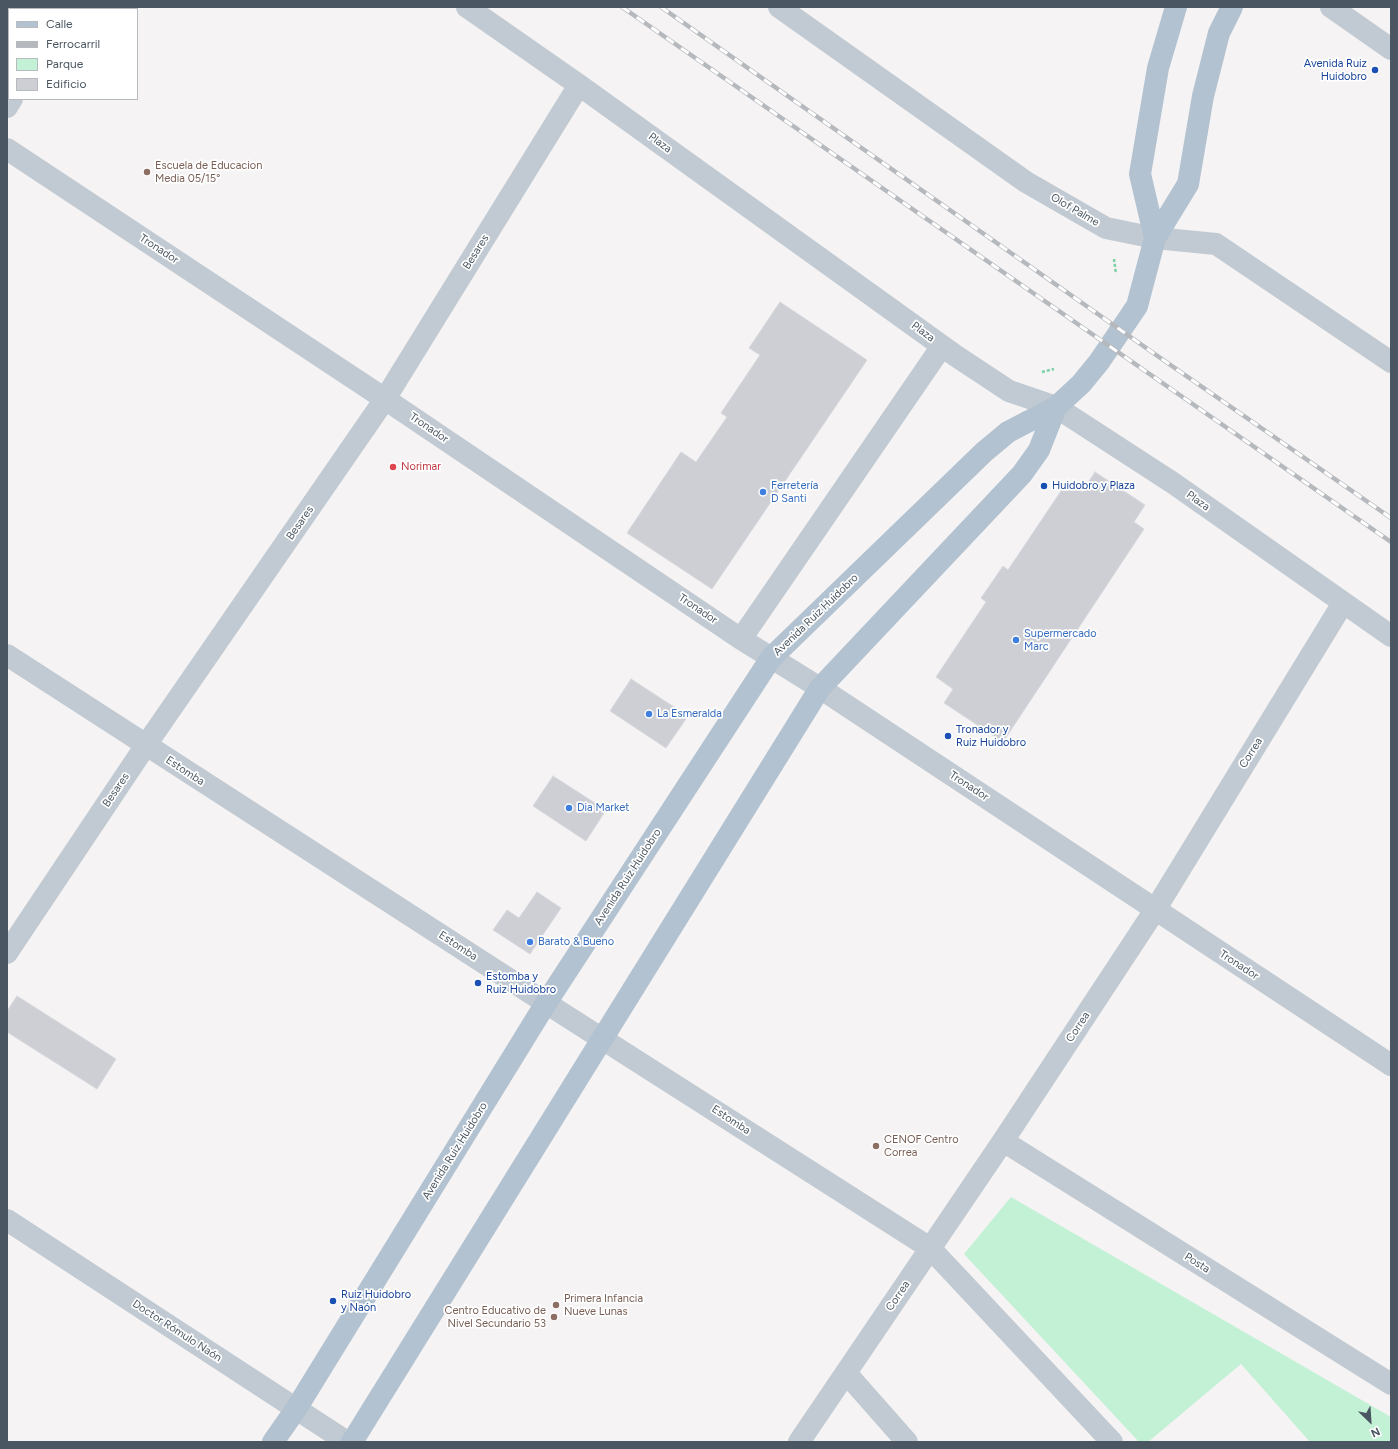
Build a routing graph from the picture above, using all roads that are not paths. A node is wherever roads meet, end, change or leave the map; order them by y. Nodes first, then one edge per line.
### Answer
1 (467, 7) edge
2 (779, 7) edge
3 (1176, 7) edge
4 (1232, 7) edge
5 (1332, 7) edge
6 (1391, 49) edge
7 (579, 85) junction
8 (7, 150) edge
9 (1156, 238) junction
10 (942, 346) junction
11 (1391, 362) edge
12 (385, 399) junction
13 (1056, 407) junction
14 (1343, 603) junction
15 (1391, 636) edge
16 (741, 639) junction
17 (7, 655) edge
18 (771, 658) junction
19 (820, 688) junction
20 (146, 746) junction
21 (1155, 910) junction
22 (7, 953) edge
23 (546, 1003) junction
24 (603, 1038) junction
25 (1391, 1065) edge
26 (1003, 1141) junction
27 (7, 1220) edge
28 (930, 1248) junction
29 (846, 1373) junction
30 (1391, 1384) edge
31 (296, 1409) junction
32 (273, 1442) edge
33 (347, 1442) edge
34 (352, 1442) edge
35 (799, 1442) edge
36 (908, 1442) edge
37 (1112, 1442) edge

1 - 7 street, Plaza
2 - 9 street, Olof Palme
3 - 9 main road, Avenida Ruiz Huidobro
4 - 9 main road, Avenida Ruiz Huidobro
5 - 6 street
7 - 10 street, Plaza
7 - 12 street, Besares
8 - 12 street, Tronador
9 - 11 street, Olof Palme
9 - 13 main road, Avenida Ruiz Huidobro
10 - 13 street, Plaza
10 - 16 street
12 - 16 street, Tronador
12 - 20 street, Besares
13 - 14 street, Plaza
13 - 18 main road, Avenida Ruiz Huidobro
13 - 19 main road, Avenida Ruiz Huidobro
14 - 15 street, Plaza
14 - 21 street, Correa
16 - 18 street, Tronador
17 - 20 street, Estomba
18 - 19 street, Tronador
18 - 23 main road, Avenida Ruiz Huidobro
19 - 21 street, Tronador
19 - 24 main road, Avenida Ruiz Huidobro
20 - 22 street, Besares
20 - 23 street, Estomba
21 - 25 street, Tronador
21 - 26 street, Correa
23 - 24 street, Estomba
23 - 31 main road, Avenida Ruiz Huidobro
24 - 28 street, Estomba
24 - 34 main road, Avenida Ruiz Huidobro
26 - 28 street, Correa
26 - 30 street, Posta
27 - 31 street, Doctor Rómulo Naón
28 - 29 street, Correa
28 - 37 street, Estomba
29 - 35 street, Correa
29 - 36 street
31 - 32 main road, Avenida Ruiz Huidobro
31 - 33 street, Doctor Rómulo Naón

